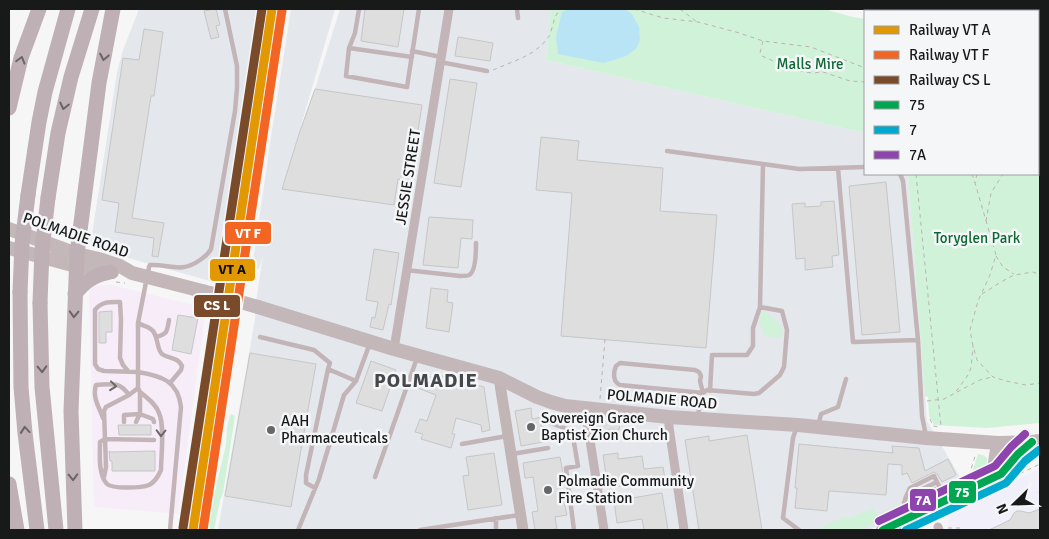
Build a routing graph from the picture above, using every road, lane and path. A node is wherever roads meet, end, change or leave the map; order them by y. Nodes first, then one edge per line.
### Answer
1 (39, 9) edge
2 (68, 9) edge
3 (92, 9) edge
4 (113, 9) edge
5 (225, 9) edge
6 (359, 9) edge
7 (419, 9) edge
8 (449, 9) edge
9 (517, 9) edge
10 (560, 9) edge
11 (634, 9) edge
12 (680, 9) edge
13 (518, 18) dead end
14 (698, 22) junction
15 (763, 41) junction
16 (349, 48) junction
17 (412, 54) junction
18 (440, 60) junction
19 (864, 68) edge
20 (487, 71) joint
21 (864, 82) edge
22 (9, 108) edge
23 (666, 151) dead end
24 (763, 164) junction
25 (864, 166) edge
26 (838, 168) junction
27 (900, 175) edge
28 (916, 175) edge
29 (972, 175) edge
30 (977, 175) edge
31 (1002, 175) edge
32 (975, 183) junction
33 (986, 222) junction
34 (9, 229) edge
35 (54, 232) dead end
36 (476, 243) dead end
37 (9, 248) edge
38 (77, 253) junction
39 (996, 255) junction
40 (406, 270) junction
41 (1040, 270) edge
42 (110, 272) junction
43 (132, 272) junction
44 (1035, 273) junction
45 (1014, 275) junction
46 (1040, 275) edge
47 (147, 276) junction
48 (75, 294) junction
49 (982, 294) junction
50 (760, 307) junction
51 (168, 320) dead end
52 (138, 323) junction
53 (156, 337) junction
54 (260, 337) dead end
55 (605, 340) dead end
56 (918, 340) junction
57 (370, 342) junction
58 (973, 346) junction
59 (394, 349) junction
60 (418, 356) junction
61 (328, 370) junction
62 (128, 371) junction
63 (138, 372) junction
64 (993, 377) junction
65 (499, 378) junction
66 (846, 379) dead end
67 (356, 380) junction
68 (170, 383) junction
69 (1040, 383) edge
70 (139, 390) junction
71 (710, 391) junction
72 (703, 393) junction
73 (955, 393) junction
74 (129, 395) junction
75 (938, 400) junction
76 (921, 402) junction
77 (585, 408) junction
78 (599, 409) junction
79 (143, 414) junction
80 (669, 417) junction
81 (923, 418) junction
82 (697, 419) junction
83 (104, 421) junction
84 (124, 422) dead end
85 (136, 422) dead end
86 (145, 422) dead end
87 (154, 422) dead end
88 (551, 423) dead end
89 (798, 425) junction
90 (818, 427) junction
91 (941, 428) junction
92 (946, 428) dead end
93 (508, 436) junction
94 (926, 438) junction
95 (105, 439) junction
96 (154, 440) dead end
97 (977, 442) junction
98 (1036, 442) edge
99 (998, 443) junction
100 (462, 444) dead end
101 (548, 448) dead end
102 (511, 454) junction
103 (376, 477) dead end
104 (969, 478) dead end
105 (985, 481) junction
106 (9, 484) edge
107 (316, 488) junction
108 (946, 500) junction
109 (520, 515) junction
110 (496, 518) junction
111 (907, 518) junction
112 (960, 528) dead end
113 (939, 529) edge
114 (17, 530) edge
115 (37, 530) edge
116 (56, 530) edge
117 (75, 530) edge
118 (170, 530) edge
119 (298, 530) edge
120 (420, 530) edge
121 (496, 530) edge
122 (523, 530) edge
123 (574, 530) edge
124 (604, 530) edge
125 (684, 530) edge
126 (799, 530) edge
127 (883, 530) edge

22 -> 1 highway
115 -> 2 highway, bridge
3 -> 116 highway, bridge
4 -> 38 highway
5 - 47 lane
6 - 16 lane
7 - 17 lane
8 - 18 street, JESSIE STREET
9 - 13 lane
10 - 20 path
11 - 14 path
12 - 14 path
14 - 15 path
15 - 19 path
15 - 21 path
16 - 17 lane
16 - 17 lane
17 - 18 lane
18 - 20 lane
18 - 40 street, JESSIE STREET
23 - 24 lane
24 - 26 lane
24 - 50 lane
25 - 26 lane
26 - 56 lane
27 - 56 lane
28 - 75 path
29 - 32 path
30 - 32 path
31 - 33 path
32 - 33 path
33 - 39 path
34 - 38 main road, POLMADIE ROAD
35 - 38 path
36 - 40 lane
37 - 38 main road, POLMADIE ROAD
38 - 42 main road, POLMADIE ROAD
38 - 43 main road, POLMADIE ROAD
38 - 48 highway
39 - 45 path
39 - 49 path
40 - 59 street, JESSIE STREET
41 - 44 path
42 - 43 main road, POLMADIE ROAD
42 - 48 highway
43 - 47 main road, POLMADIE ROAD
44 - 45 path
44 - 46 path
45 - 49 path
47 - 52 lane
47 - 57 main road, POLMADIE ROAD, bridge
48 -> 117 highway
49 - 58 path
50 - 71 lane
50 - 71 lane
51 - 53 lane
52 - 53 lane
52 - 63 lane
53 - 68 lane
54 - 61 lane
55 - 78 path
56 - 76 lane
57 - 59 main road, POLMADIE ROAD
57 - 67 lane
58 - 64 path
58 - 73 path
59 - 60 main road, POLMADIE ROAD
60 - 65 main road, POLMADIE ROAD
60 - 103 lane
61 - 67 lane
61 - 107 lane
62 - 62 lane
62 - 63 lane
63 - 68 lane
63 - 70 lane
64 - 69 path
64 - 73 path
65 - 77 main road, POLMADIE ROAD
65 - 93 main road
66 - 90 lane
67 - 107 lane
68 - 118 lane
70 - 74 lane
70 - 79 lane
70 -> 95 lane
71 - 72 lane
72 - 72 lane
72 - 82 lane
73 - 75 path
74 - 83 lane
83 -> 74 lane
75 - 76 path
75 - 91 path
76 - 81 lane
77 - 78 main road, POLMADIE ROAD
77 - 124 street
78 - 80 main road, POLMADIE ROAD
79 - 84 lane
79 - 85 lane
79 - 86 lane
79 - 87 lane
80 - 82 main road, POLMADIE ROAD
80 - 125 street
81 - 91 path
81 - 94 lane
82 - 89 main road, POLMADIE ROAD
83 - 95 lane
88 - 123 lane
89 - 90 main road, POLMADIE ROAD
89 - 126 lane
90 - 94 main road, POLMADIE ROAD
91 - 92 path
93 - 100 lane
93 - 102 main road
94 - 97 main road, POLMADIE ROAD
95 - 96 lane
97 - 99 main road, POLMADIE ROAD
97 - 104 path
98 - 99 main road, POLMADIE ROAD
98 - 105 main road
99 - 105 main road
101 - 102 lane
102 - 109 main road
105 - 108 main road
106 - 114 highway
107 - 119 lane
108 - 111 main road
108 - 111 lane
109 - 110 lane
109 - 122 main road
110 - 120 lane
110 - 121 lane
111 - 127 main road
112 - 113 path

